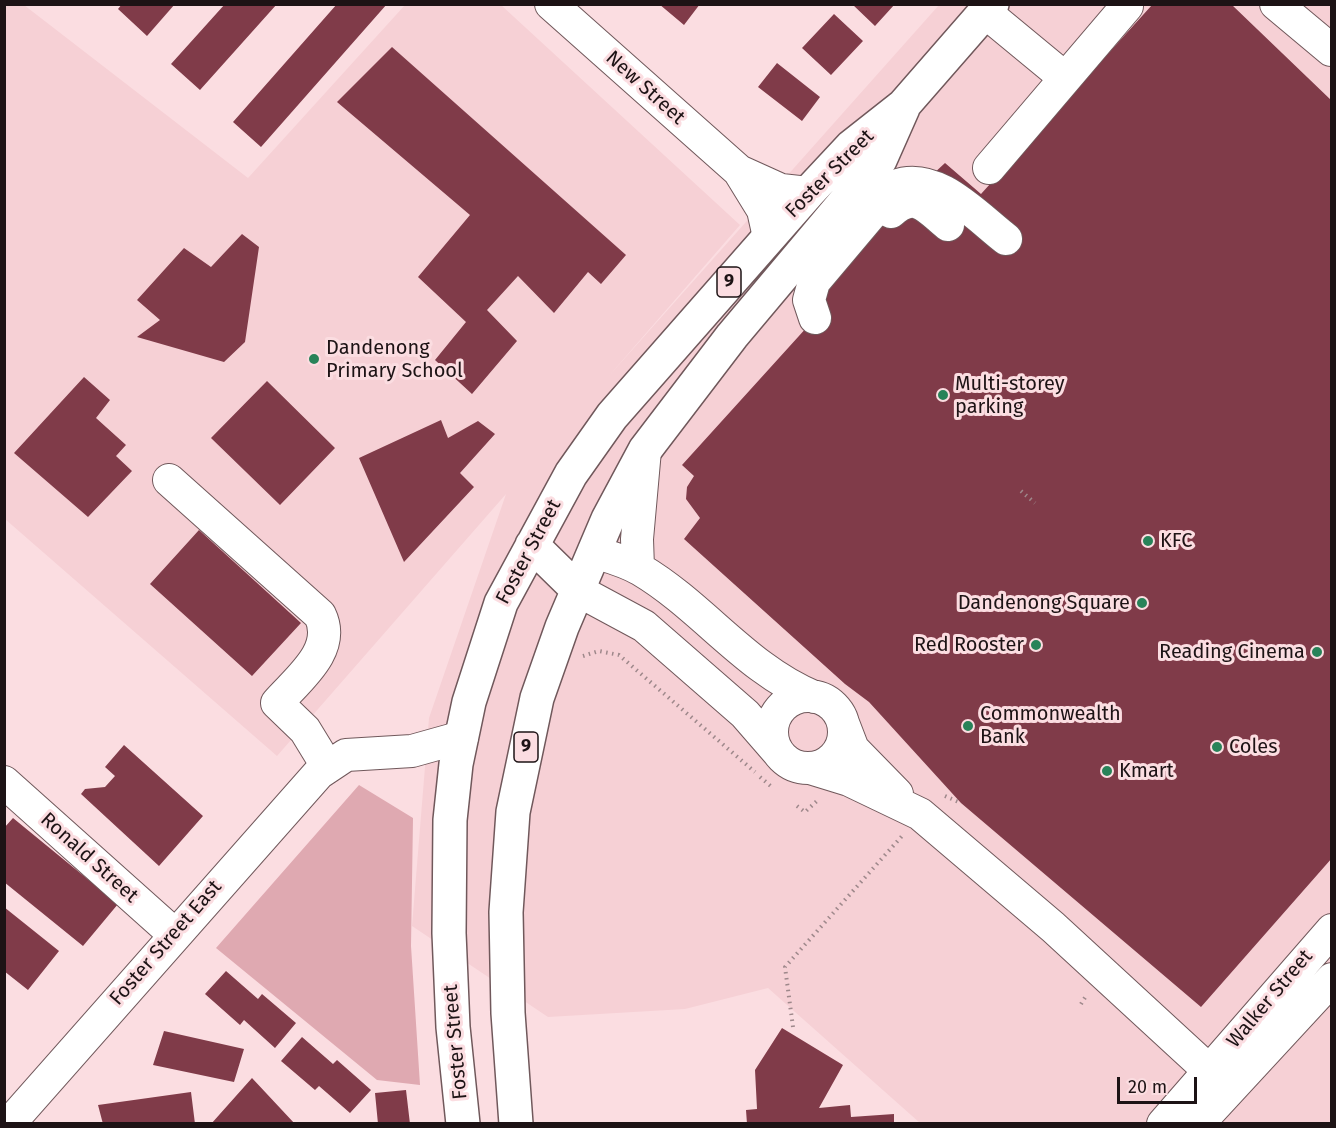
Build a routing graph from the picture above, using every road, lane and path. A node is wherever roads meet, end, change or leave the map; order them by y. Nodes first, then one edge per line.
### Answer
1 (551, 4) edge
2 (1276, 4) edge
3 (1127, 6) dead end
4 (988, 8) edge
5 (1331, 49) edge
6 (1332, 57) edge
7 (1065, 78) junction
8 (903, 106) junction
9 (989, 168) dead end
10 (740, 171) junction
11 (808, 193) junction
12 (769, 237) junction
13 (1006, 238) dead end
14 (820, 312) dead end
15 (645, 450) junction
16 (169, 480) dead end
17 (1021, 491) dead end
18 (1035, 503) dead end
19 (532, 545) junction
20 (594, 552) junction
21 (638, 568) junction
22 (579, 591) junction
23 (577, 660) dead end
24 (814, 697) junction
25 (843, 723) junction
26 (462, 737) junction
27 (778, 752) junction
28 (327, 766) junction
29 (810, 768) junction
30 (4, 782) edge
31 (773, 789) dead end
32 (961, 803) dead end
33 (915, 811) junction
34 (1332, 930) edge
35 (174, 934) junction
36 (1332, 979) edge
37 (793, 1027) dead end
38 (1219, 1079) junction
39 (9, 1124) edge
40 (462, 1124) edge
41 (516, 1124) edge
42 (1162, 1124) edge
43 (1198, 1124) edge

1 - 10 street, New Street
2 - 5 street
3 - 7 street
4 - 7 street
4 - 8 highway, Foster Street / 9
5 - 6 street
7 - 9 street
8 - 11 highway, Foster Street / 9
8 - 15 highway, Foster Street / 9
10 - 11 street, New Street
10 - 12 street, New Street
11 - 12 highway, Foster Street / 9
12 - 19 highway, Foster Street / 9
13 - 14 street
15 - 20 highway, Foster Street / 9
15 - 21 street
16 - 28 street
17 - 18 path
19 - 20 highway
19 - 22 highway
19 - 26 highway, Foster Street / 9
20 - 21 street
20 - 22 highway, Foster Street / 9
21 - 24 street
22 - 27 street
22 - 41 highway, Foster Street / 9
23 - 31 path
24 - 25 street
24 - 27 street
25 - 29 street
25 - 33 street
26 - 28 street, Foster Street East
26 - 40 highway, Foster Street / 9
27 - 29 street
28 - 35 street, Foster Street East
29 - 33 street
30 - 35 street, Ronald Street
32 - 33 path
33 - 37 path
33 - 38 street
34 - 38 street, Walker Street
35 - 39 street, Foster Street East
36 - 38 street, Walker Street
38 - 42 street, Walker Street
38 - 43 street, Walker Street

